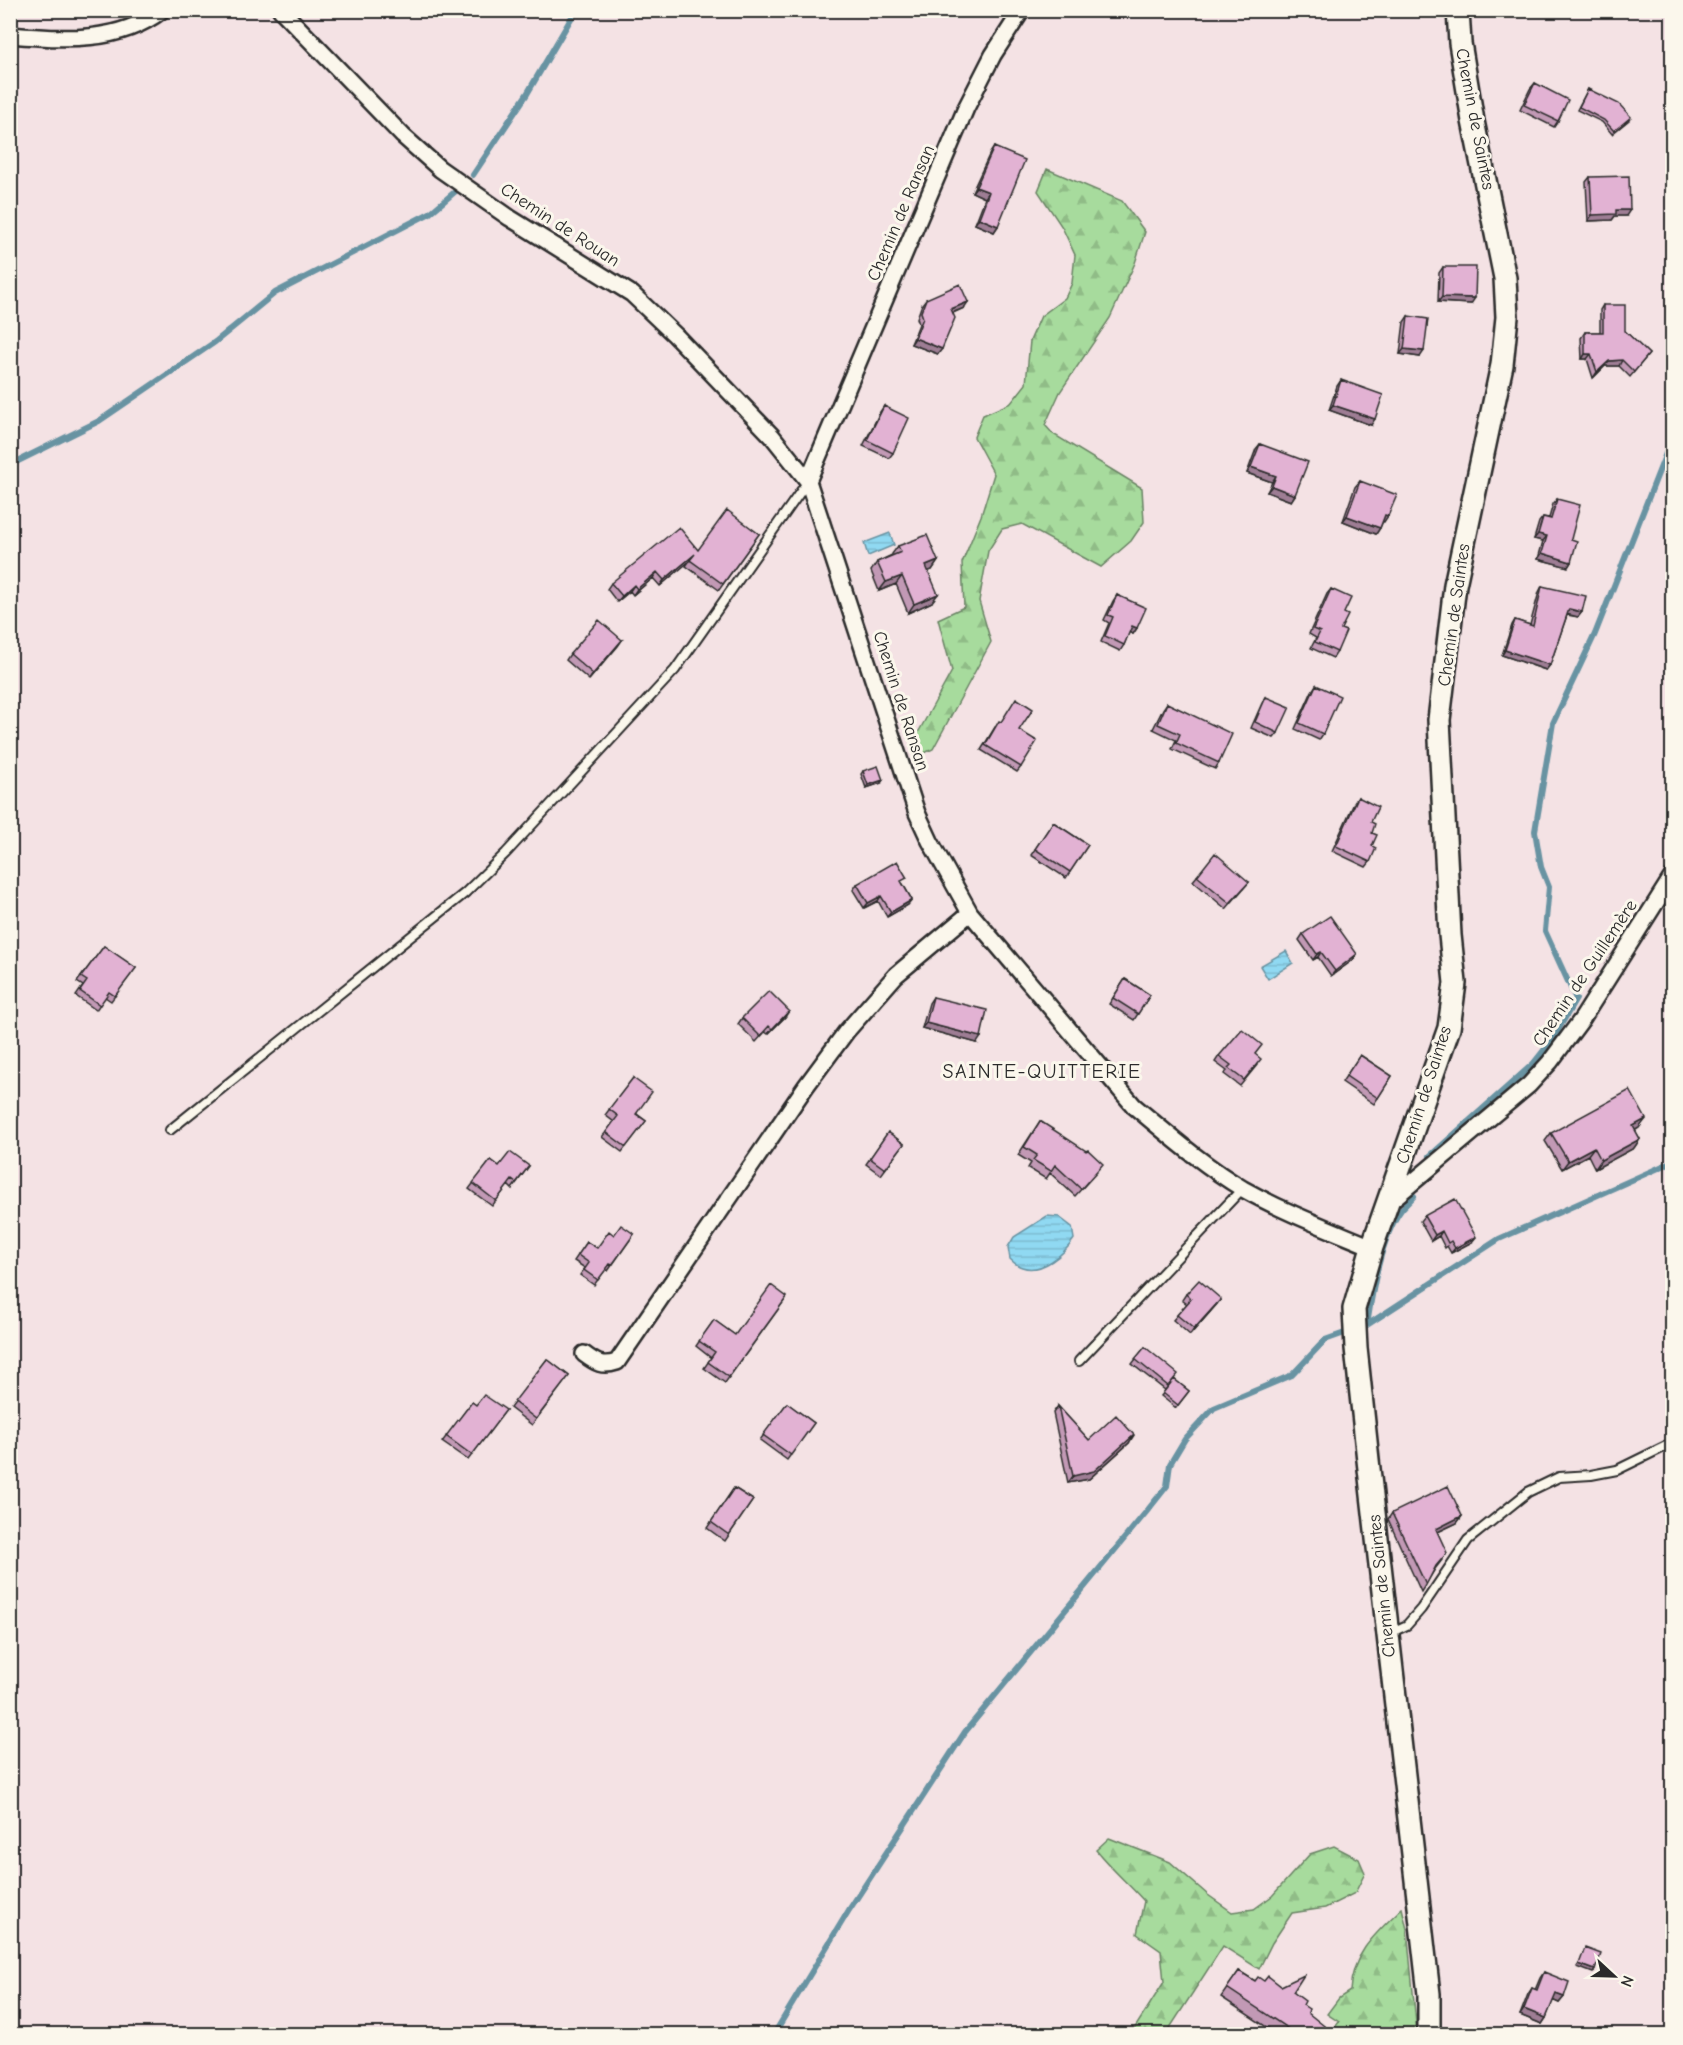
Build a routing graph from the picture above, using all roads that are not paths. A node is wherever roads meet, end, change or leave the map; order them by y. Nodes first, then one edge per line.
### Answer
1 (162, 10) edge
2 (280, 10) edge
3 (1022, 10) edge
4 (1458, 10) edge
5 (10, 35) edge
6 (808, 481) junction
7 (1672, 877) edge
8 (970, 913) junction
9 (170, 1130) dead end
10 (1243, 1188) junction
11 (1388, 1203) junction
12 (1372, 1247) junction
13 (584, 1354) dead end
14 (1079, 1361) dead end
15 (1672, 1443) edge
16 (1387, 1634) junction
17 (1429, 2034) edge

1 - 5 street
2 - 6 street, Chemin de Rouan
3 - 6 street, Chemin de Ransan
4 - 11 street, Chemin de Saintes
6 - 8 street, Chemin de Ransan
6 - 9 lane
7 - 11 street, Chemin de Guillemère
8 - 10 street, Chemin de Ransan
8 - 13 street
10 - 12 street, Chemin de Ransan
10 - 14 lane
11 - 12 street, Chemin de Saintes
12 - 16 street, Chemin de Saintes
15 - 16 lane
16 - 17 street, Chemin de Saintes

